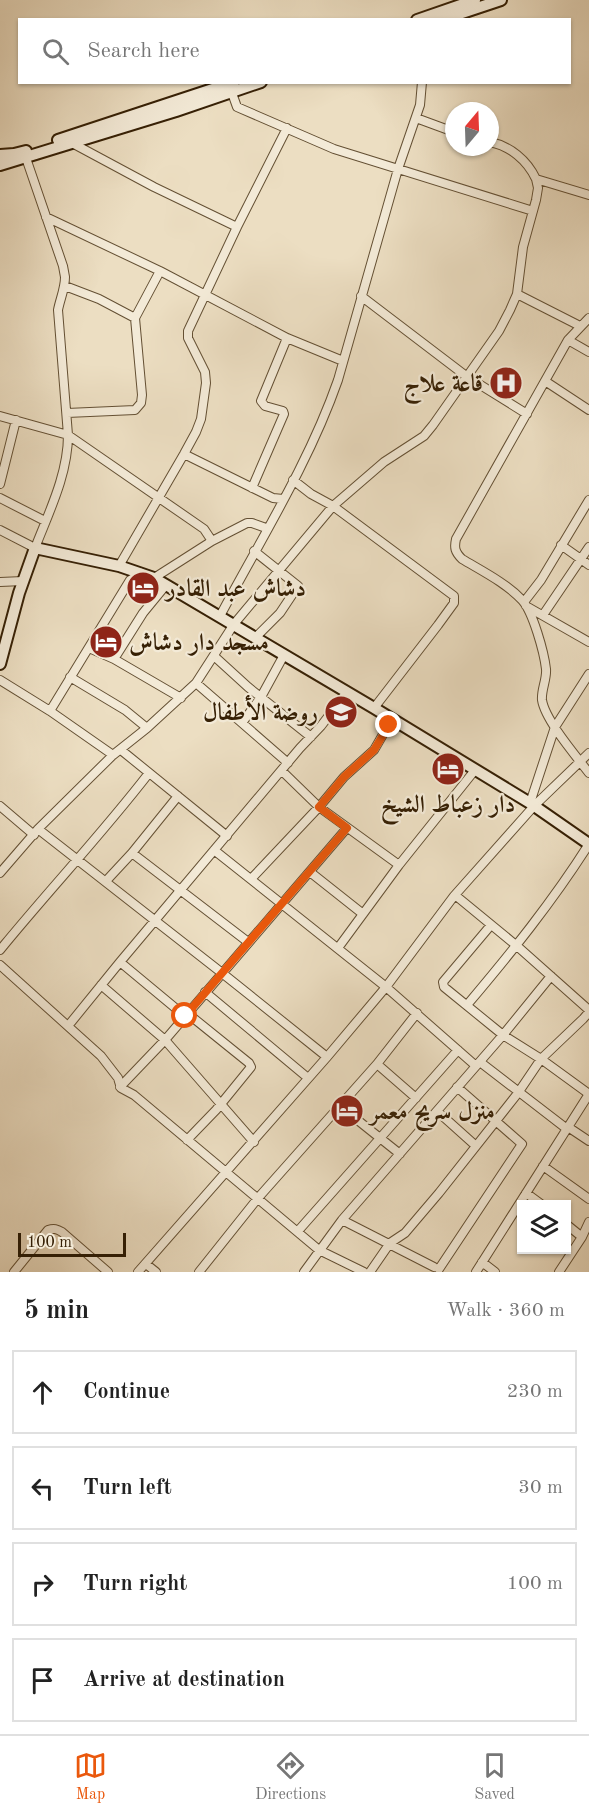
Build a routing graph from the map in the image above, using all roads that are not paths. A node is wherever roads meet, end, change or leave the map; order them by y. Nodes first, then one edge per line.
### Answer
1 (475, 0) edge
2 (501, 0) edge
3 (422, 18) edge
4 (447, 18) edge
5 (252, 84) edge
6 (421, 84) edge
7 (233, 88) edge
8 (416, 118) junction
9 (287, 128) junction
10 (445, 129) edge
11 (72, 143) junction
12 (499, 144) edge
13 (0, 155) edge
14 (24, 155) junction
15 (0, 165) edge
16 (398, 169) junction
17 (536, 178) junction
18 (589, 195) edge
19 (533, 211) junction
20 (46, 217) junction
21 (237, 227) junction
22 (160, 271) junction
23 (65, 286) junction
24 (204, 294) junction
25 (517, 294) junction
26 (361, 296) junction
27 (135, 318) junction
28 (589, 318) edge
29 (580, 326) junction
30 (287, 338) junction
31 (568, 340) junction
32 (589, 352) edge
33 (343, 362) junction
34 (466, 376) junction
35 (545, 381) junction
36 (589, 410) edge
37 (67, 412) junction
38 (527, 414) junction
39 (0, 416) edge
40 (16, 420) junction
41 (68, 435) junction
42 (184, 454) junction
43 (293, 480) junction
44 (0, 484) edge
45 (252, 488) junction
46 (0, 498) edge
47 (158, 498) junction
48 (283, 499) junction
49 (589, 500) edge
50 (333, 506) junction
51 (45, 521) junction
52 (266, 528) junction
53 (0, 530) edge
54 (212, 541) junction
55 (561, 545) junction
56 (589, 547) edge
57 (35, 548) junction
58 (254, 550) junction
59 (581, 559) junction
60 (589, 565) edge
61 (119, 566) junction
62 (279, 570) junction
63 (141, 573) junction
64 (154, 578) junction
65 (23, 581) junction
66 (0, 582) edge
67 (166, 585) junction
68 (525, 604) junction
69 (543, 615) junction
70 (220, 616) junction
71 (234, 624) junction
72 (255, 638) junction
73 (589, 642) edge
74 (89, 648) junction
75 (284, 655) junction
76 (214, 656) junction
77 (114, 659) junction
78 (0, 664) edge
79 (589, 674) edge
80 (70, 677) junction
81 (0, 680) edge
82 (196, 683) junction
83 (347, 692) junction
84 (261, 697) junction
85 (181, 698) junction
86 (374, 708) junction
87 (50, 711) junction
88 (392, 719) junction
89 (242, 723) junction
90 (555, 727) junction
91 (147, 728) junction
92 (311, 737) junction
93 (117, 752) junction
94 (589, 753) edge
95 (581, 762) junction
96 (288, 764) junction
97 (475, 770) junction
98 (282, 771) junction
99 (149, 773) junction
100 (589, 773) edge
101 (178, 796) junction
102 (532, 805) junction
103 (0, 806) edge
104 (319, 807) junction
105 (347, 828) junction
106 (36, 832) junction
107 (227, 836) junction
108 (589, 844) edge
109 (214, 850) junction
110 (132, 853) junction
111 (77, 861) junction
112 (399, 865) junction
113 (310, 872) junction
114 (0, 873) edge
115 (251, 879) junction
116 (106, 881) junction
117 (180, 890) junction
118 (454, 895) junction
119 (282, 903) junction
120 (363, 914) junction
121 (156, 920) junction
122 (491, 925) junction
123 (248, 942) junction
124 (517, 946) junction
125 (338, 948) junction
126 (0, 950) edge
127 (120, 962) junction
128 (0, 965) edge
129 (222, 973) junction
130 (551, 976) junction
131 (101, 985) junction
132 (386, 987) junction
133 (206, 992) junction
134 (467, 1005) junction
135 (589, 1011) edge
136 (417, 1013) junction
137 (186, 1015) junction
138 (68, 1026) junction
139 (503, 1035) junction
140 (165, 1040) junction
141 (458, 1050) junction
142 (327, 1057) junction
143 (541, 1059) junction
144 (377, 1064) junction
145 (478, 1064) junction
146 (308, 1078) junction
147 (120, 1087) junction
148 (457, 1087) junction
149 (519, 1092) junction
150 (589, 1094) edge
151 (416, 1098) junction
152 (220, 1105) junction
153 (340, 1106) junction
154 (437, 1111) junction
155 (496, 1120) junction
156 (568, 1128) junction
157 (381, 1138) junction
158 (187, 1140) junction
159 (589, 1141) edge
160 (254, 1142) junction
161 (476, 1146) junction
162 (400, 1154) junction
163 (543, 1166) junction
164 (226, 1172) junction
165 (526, 1193) junction
166 (258, 1198) junction
167 (589, 1199) edge
168 (536, 1200) edge
169 (342, 1220) junction
170 (589, 1222) edge
171 (571, 1227) edge
172 (298, 1231) junction
173 (582, 1237) junction
174 (390, 1243) junction
175 (320, 1250) junction
176 (482, 1262) junction
177 (146, 1264) junction
178 (437, 1270) edge
179 (14, 1272) edge
180 (108, 1272) edge
181 (138, 1272) edge
182 (156, 1272) edge
183 (199, 1272) edge
184 (304, 1272) edge
185 (364, 1272) edge
186 (370, 1272) edge
187 (476, 1272) edge
188 (495, 1272) edge
189 (559, 1272) edge

1 - 3 street
2 - 4 street
5 - 7 street
6 - 8 street
7 - 9 street
7 - 11 street
7 - 14 street
8 - 10 street
8 - 16 street
9 - 16 street
9 - 21 street
11 - 14 street
11 - 21 street
12 - 17 street
13 - 14 street
14 - 15 street
14 - 20 street
16 - 19 street
16 - 26 street
17 - 18 street
17 - 19 street
19 - 25 street
20 - 22 street
20 - 23 street
21 - 24 street
22 - 24 street
22 - 27 street
23 - 27 street
23 - 37 street
24 - 30 street
24 - 42 street
25 - 29 street
25 - 34 street
26 - 33 street
26 - 34 street
27 - 37 street
28 - 29 street
29 - 31 street
30 - 33 street
30 - 45 street
31 - 32 street
31 - 35 street
33 - 43 street
34 - 38 street
34 - 50 street
35 - 36 street
35 - 38 street
37 - 41 street
38 - 68 street
39 - 40 street
40 - 41 street
40 - 44 street
41 - 47 street
41 - 51 street
42 - 45 street
42 - 47 street
43 - 48 street
43 - 50 street
45 - 48 street
46 - 51 street
47 - 54 street
47 - 61 street
48 - 52 street
49 - 55 street
50 - 62 street
50 - 86 street
51 - 57 street
52 - 54 street
52 - 58 street
53 - 57 street
54 - 64 street
55 - 59 street
55 - 68 street
56 - 59 street
57 - 61 street
57 - 65 street
58 - 62 street
58 - 70 street
59 - 60 street
59 - 69 street
61 - 63 street
62 - 71 street
62 - 72 street
63 - 64 street
63 - 74 street
64 - 67 street
65 - 66 street
65 - 78 street
67 - 70 street
67 - 77 street
68 - 69 street
68 - 90 street
69 - 73 street
70 - 71 street
71 - 72 street
71 - 76 street
72 - 75 street
74 - 77 street
74 - 80 street
75 - 83 street
75 - 84 street
76 - 82 street
76 - 84 street
77 - 85 street
79 - 90 street
80 - 87 street
80 - 91 street
81 - 87 street
82 - 85 street
82 - 89 street
83 - 86 street
83 - 92 street
84 - 89 street
84 - 92 street
85 - 91 street
86 - 88 street
87 - 93 street
88 - 97 street
88 - 104 street
89 - 96 street
90 - 95 street
90 - 102 street
91 - 93 street
92 - 96 street
93 - 99 street
93 - 106 street
94 - 95 street
95 - 100 street
95 - 102 street
96 - 98 street
97 - 102 street
97 - 112 street
98 - 104 street
98 - 107 street
99 - 101 street
99 - 111 street
101 - 107 street
101 - 110 street
102 - 108 street
102 - 118 street
103 - 106 street
104 - 105 street
104 - 115 street
105 - 112 street
105 - 113 street
106 - 111 street
106 - 114 street
107 - 109 street
108 - 124 street
109 - 115 street
109 - 117 street
110 - 116 street
110 - 117 street
111 - 116 street
111 - 126 street
112 - 120 street
113 - 119 street
113 - 120 street
115 - 119 street
116 - 121 street
117 - 121 street
117 - 123 street
118 - 122 street
118 - 132 street
119 - 123 street
119 - 125 street
120 - 125 street
121 - 127 street
121 - 129 street
122 - 124 street
122 - 134 street
123 - 129 street
124 - 130 street
124 - 134 street
125 - 132 street
127 - 131 street
127 - 137 street
128 - 138 street
129 - 133 street
129 - 142 street
130 - 135 street
130 - 139 street
131 - 138 street
131 - 140 street
132 - 136 street
132 - 142 street
133 - 137 street
133 - 146 street
134 - 139 street
135 - 143 street
136 - 141 street
136 - 144 street
137 - 140 street
137 - 152 street
138 - 147 street
139 - 143 street
139 - 145 street
140 - 147 street
140 - 152 street
141 - 145 street
141 - 151 street
142 - 146 street
143 - 149 street
143 - 150 street
144 - 151 street
144 - 153 street
145 - 148 street
145 - 149 street
146 - 160 street
147 - 158 street
148 - 154 street
148 - 155 street
149 - 155 street
149 - 156 street
150 - 156 street
151 - 157 street
152 - 158 street
152 - 160 street
153 - 157 street
153 - 166 street
154 - 161 street
154 - 162 street
155 - 161 street
155 - 178 street
156 - 159 street
156 - 163 street
157 - 162 street
157 - 172 street
158 - 164 street
160 - 164 street
161 - 174 street
162 - 169 street
163 - 165 street
163 - 167 street
164 - 166 street
164 - 177 street
165 - 168 street
165 - 176 street
166 - 172 street
166 - 183 street
169 - 174 street
169 - 175 street
170 - 173 street
171 - 173 street
172 - 175 street
173 - 189 street
174 - 178 street
174 - 186 street
175 - 184 street
175 - 185 street
176 - 187 street
176 - 188 street
177 - 181 street
177 - 182 street
179 - 180 street

